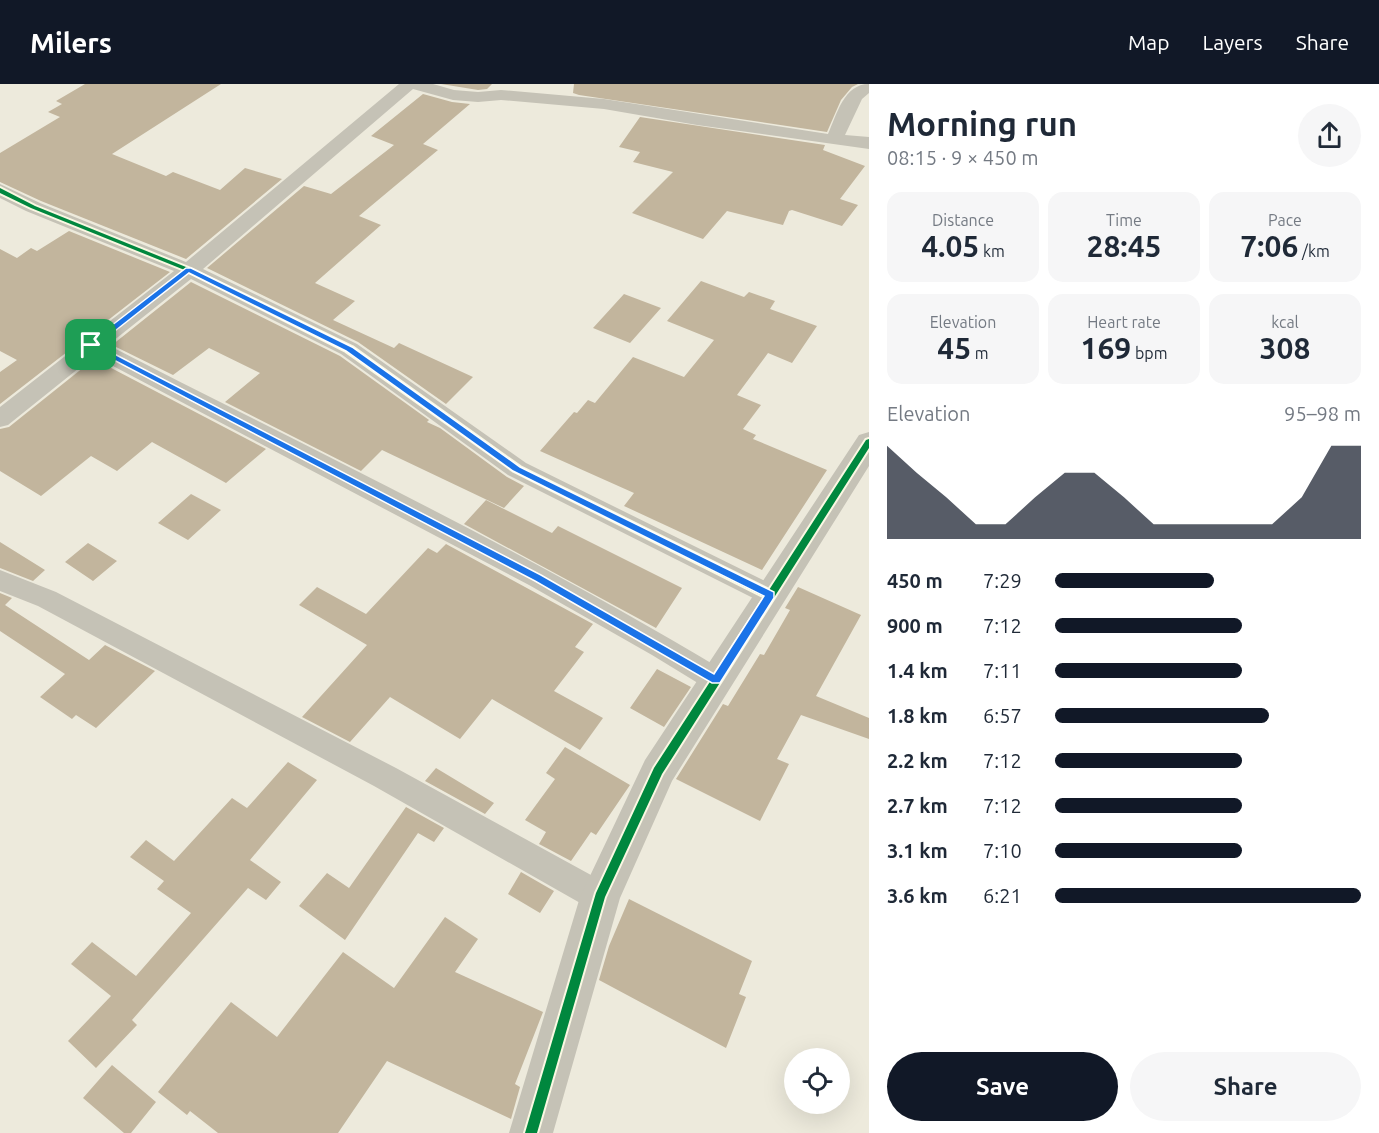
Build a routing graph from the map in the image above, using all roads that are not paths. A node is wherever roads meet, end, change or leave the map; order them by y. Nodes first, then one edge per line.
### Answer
1 (409, 84) edge
2 (414, 84) edge
3 (869, 84) edge
4 (834, 140) junction
5 (869, 142) edge
6 (0, 190) edge
7 (189, 270) junction
8 (91, 345) junction
9 (0, 419) edge
10 (869, 442) edge
11 (0, 580) edge
12 (770, 595) junction
13 (716, 680) junction
14 (600, 897) junction
15 (531, 1133) edge

1 - 7 street
2 - 4 street
3 - 4 street
4 - 5 street
6 - 7 street
7 - 8 street
7 - 12 street
8 - 9 street
8 - 13 street
10 - 12 street
11 - 14 street
12 - 13 street
13 - 14 street
14 - 15 street

